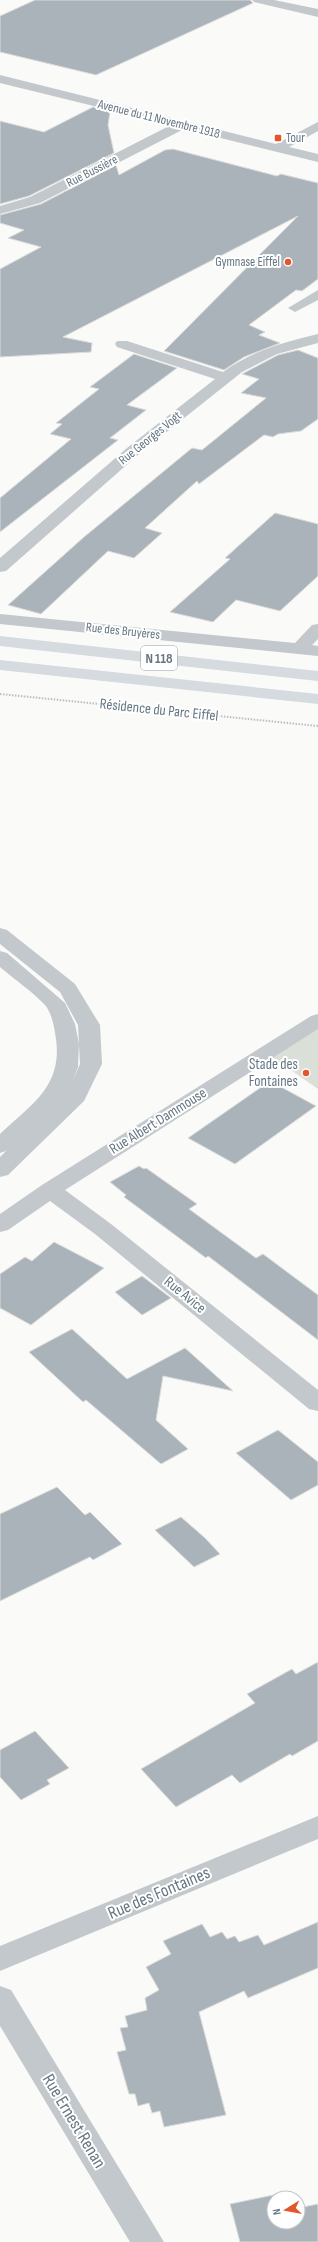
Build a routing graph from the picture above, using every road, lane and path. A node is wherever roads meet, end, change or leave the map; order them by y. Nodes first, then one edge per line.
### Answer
1 (258, 0) edge
2 (318, 13) edge
3 (0, 79) edge
4 (181, 125) junction
5 (318, 126) edge
6 (277, 148) junction
7 (318, 158) edge
8 (0, 210) edge
9 (318, 294) edge
10 (295, 308) dead end
11 (318, 338) edge
12 (122, 344) dead end
13 (226, 378) junction
14 (0, 567) edge
15 (0, 619) edge
16 (318, 629) edge
17 (0, 641) edge
18 (299, 649) junction
19 (318, 651) edge
20 (0, 665) edge
21 (318, 676) edge
22 (0, 694) edge
23 (318, 699) edge
24 (318, 726) edge
25 (0, 934) edge
26 (0, 957) edge
27 (81, 1011) junction
28 (60, 1015) junction
29 (318, 1020) edge
30 (72, 1082) junction
31 (0, 1146) edge
32 (0, 1170) edge
33 (50, 1190) junction
34 (0, 1225) edge
35 (318, 1403) edge
36 (318, 1827) edge
37 (0, 1959) edge
38 (0, 1999) edge
39 (148, 2242) edge

1 - 2 street
3 - 4 street, Avenue du 11 Novembre 1918
4 - 6 street, Avenue du 11 Novembre 1918
4 - 8 street, Rue Bussière
5 - 6 street
6 - 7 street, Avenue du 11 Novembre 1918
9 - 10 street
11 - 13 street, Rue Georges Vogt
12 - 13 street
13 - 14 street, Rue Georges Vogt
15 - 18 street, Rue des Bruyères
16 - 18 street
17 - 21 highway, N 118
18 - 19 street, Rue des Bruyères
20 - 23 highway, N 118
22 - 24 path, Résidence du Parc Eiffel
25 - 27 street
26 - 28 street
27 - 28 street
27 - 30 street
28 - 30 street
29 - 33 street, Rue Albert Dammouse
30 - 31 street
30 - 32 street
33 - 34 street, Rue Albert Dammouse
33 - 35 street, Rue Avice
36 - 37 street, Rue des Fontaines
38 - 39 street, Rue Ernest Renan

